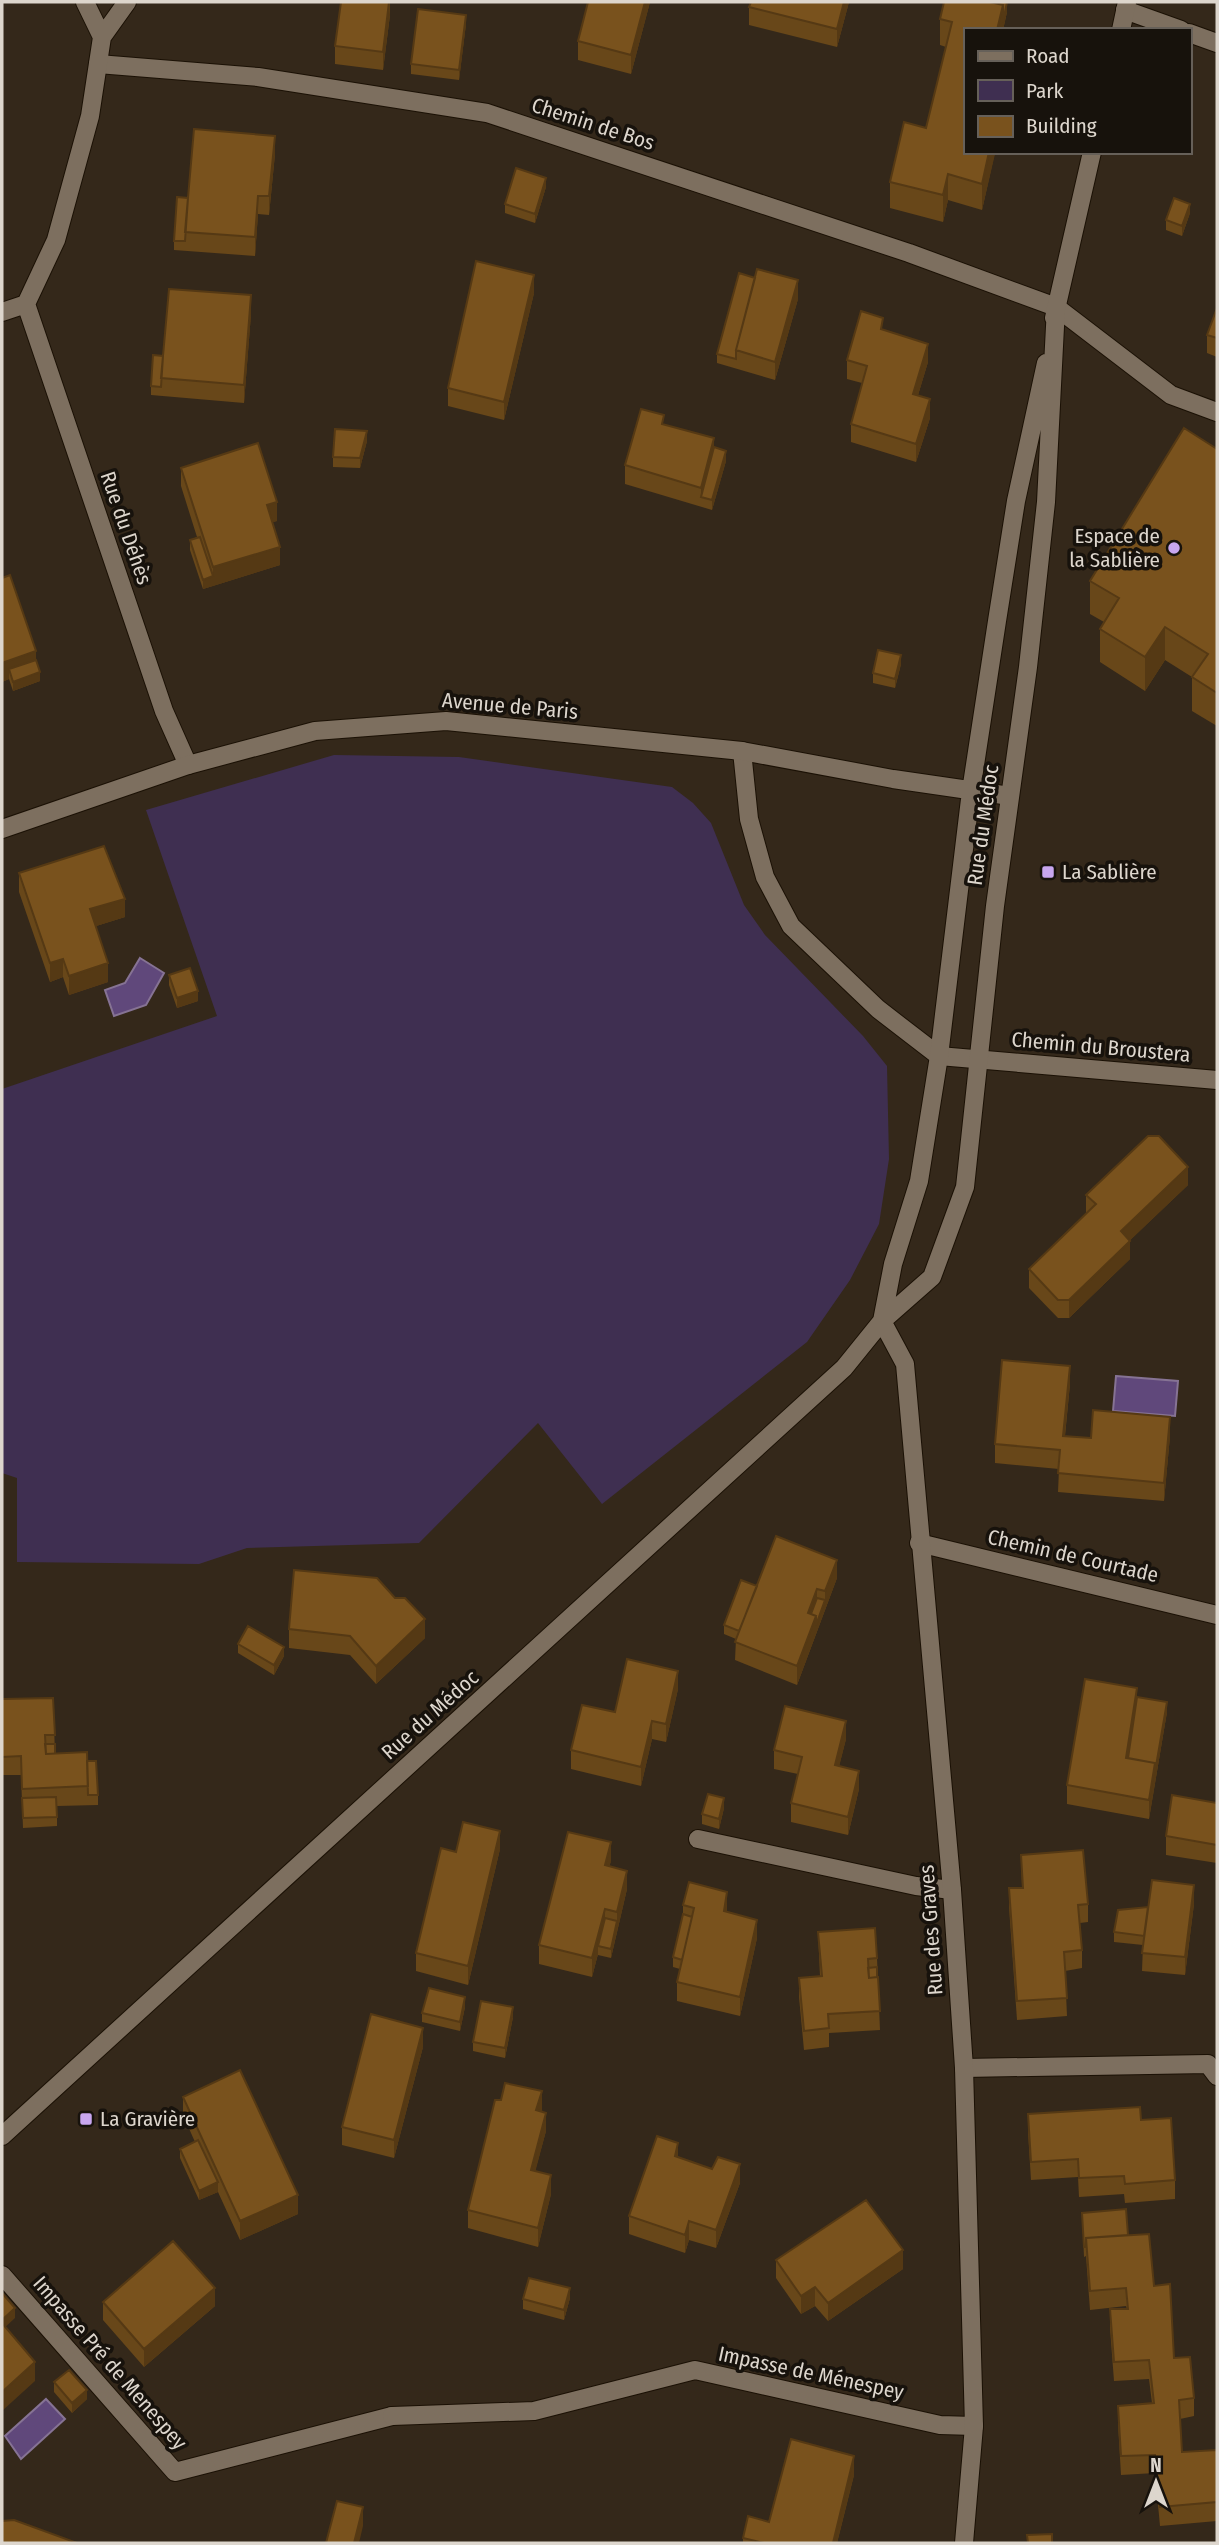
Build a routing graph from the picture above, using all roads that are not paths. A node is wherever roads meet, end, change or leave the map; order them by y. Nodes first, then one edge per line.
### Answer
1 (85, 2) edge
2 (127, 2) edge
3 (1126, 6) edge
4 (1121, 28) edge
5 (1176, 28) edge
6 (1191, 34) edge
7 (102, 37) junction
8 (1217, 43) edge
9 (98, 64) junction
10 (1092, 154) edge
11 (26, 304) junction
12 (1056, 307) junction
13 (2, 312) edge
14 (1217, 412) edge
15 (742, 751) junction
16 (188, 765) junction
17 (971, 791) junction
18 (1010, 796) junction
19 (2, 829) edge
20 (939, 1056) junction
21 (980, 1058) junction
22 (1217, 1080) edge
23 (882, 1321) junction
24 (919, 1543) junction
25 (1217, 1615) edge
26 (698, 1839) dead end
27 (952, 1890) junction
28 (964, 2068) junction
29 (1217, 2076) edge
30 (2, 2136) edge
31 (2, 2275) edge
32 (392, 2416) joint
33 (974, 2426) junction
34 (964, 2543) edge

1 - 7 street
2 - 7 street
3 - 4 street
3 - 5 street
6 - 8 street
7 - 9 street
9 - 11 street
9 - 12 street, Chemin de Bos
10 - 12 street, Rue du Médoc
11 - 13 street
11 - 16 street, Rue du Déhès
12 - 14 street, Chemin de Bos
12 - 17 street, Rue du Médoc
12 - 18 street, Rue du Médoc
15 - 16 street, Avenue de Paris
15 - 17 street, Avenue de Paris
15 - 20 street
16 - 19 street, Avenue de Paris
17 - 18 street, Avenue de Paris
17 - 20 street, Rue du Médoc
18 - 21 street, Rue du Médoc
20 - 21 street, Chemin du Broustera
20 - 23 street, Rue du Médoc
21 - 22 street, Chemin du Broustera
21 - 23 street, Rue du Médoc
23 - 24 street, Rue des Graves
23 - 30 street, Rue du Médoc
24 - 25 street, Chemin de Courtade
24 - 27 street, Rue des Graves
26 - 27 street
27 - 28 street, Rue des Graves
28 - 29 street
28 - 33 street, Rue des Graves
31 - 32 street, Impasse Pré de Menespey
32 - 33 street, Impasse de Ménespey
33 - 34 street, Rue des Graves

